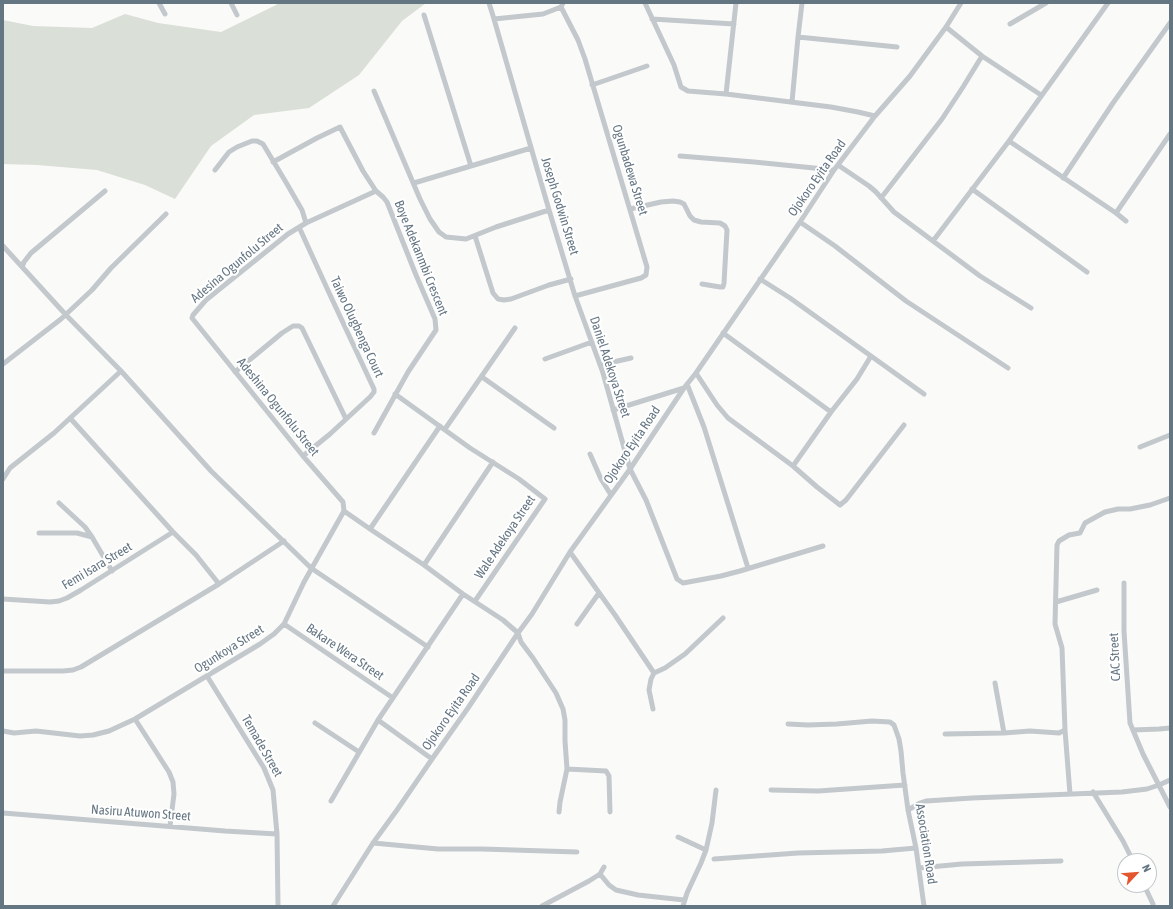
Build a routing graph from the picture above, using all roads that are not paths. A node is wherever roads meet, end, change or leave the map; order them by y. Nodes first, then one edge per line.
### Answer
1 (159, 3) edge
2 (231, 3) edge
3 (489, 3) edge
4 (645, 3) edge
5 (736, 3) edge
6 (802, 3) edge
7 (961, 3) edge
8 (1046, 3) edge
9 (1108, 3) edge
10 (562, 5) edge
11 (165, 14) dead end
12 (236, 14) dead end
13 (424, 15) dead end
14 (494, 19) junction
15 (652, 19) junction
16 (734, 24) junction
17 (1010, 24) dead end
18 (1170, 24) edge
19 (946, 28) junction
20 (798, 37) junction
21 (897, 47) dead end
22 (982, 56) junction
23 (647, 66) dead end
24 (592, 85) junction
25 (374, 91) dead end
26 (726, 94) junction
27 (1041, 96) junction
28 (792, 102) junction
29 (875, 116) junction
30 (1170, 134) edge
31 (1010, 141) junction
32 (531, 148) junction
33 (680, 156) dead end
34 (273, 162) junction
35 (838, 165) junction
36 (471, 166) junction
37 (215, 170) dead end
38 (834, 170) junction
39 (1063, 178) junction
40 (414, 183) junction
41 (972, 189) junction
42 (106, 191) dead end
43 (376, 191) junction
44 (881, 198) junction
45 (630, 209) junction
46 (549, 210) junction
47 (1116, 213) junction
48 (166, 214) dead end
49 (1126, 221) dead end
50 (800, 222) junction
51 (306, 223) junction
52 (299, 227) junction
53 (475, 236) junction
54 (933, 240) junction
55 (3, 246) edge
56 (22, 267) junction
57 (1087, 272) dead end
58 (571, 279) junction
59 (760, 279) junction
60 (702, 284) dead end
61 (575, 296) junction
62 (1031, 308) dead end
63 (66, 315) junction
64 (192, 318) joint
65 (515, 328) dead end
66 (723, 334) junction
67 (592, 342) junction
68 (871, 356) junction
69 (631, 358) dead end
70 (544, 359) dead end
71 (3, 364) edge
72 (600, 365) junction
73 (1008, 368) dead end
74 (121, 371) junction
75 (235, 372) junction
76 (696, 373) junction
77 (482, 377) junction
78 (686, 386) junction
79 (395, 394) junction
80 (924, 394) dead end
81 (613, 410) junction
82 (831, 412) junction
83 (70, 418) junction
84 (346, 419) junction
85 (904, 425) dead end
86 (440, 426) junction
87 (554, 428) dead end
88 (445, 429) junction
89 (374, 433) dead end
90 (1170, 435) edge
91 (1140, 447) dead end
92 (590, 454) dead end
93 (302, 456) junction
94 (493, 462) junction
95 (793, 466) junction
96 (630, 469) junction
97 (3, 479) edge
98 (611, 495) junction
99 (1170, 498) edge
100 (59, 503) dead end
101 (344, 511) junction
102 (370, 530) junction
103 (173, 532) junction
104 (38, 533) dead end
105 (92, 537) junction
106 (284, 541) junction
107 (822, 546) dead end
108 (570, 552) junction
109 (424, 565) junction
110 (311, 568) junction
111 (748, 568) junction
112 (112, 571) junction
113 (1124, 583) dead end
114 (219, 584) junction
115 (1097, 590) dead end
116 (599, 593) junction
117 (463, 594) junction
118 (3, 599) edge
119 (475, 601) junction
120 (1056, 602) junction
121 (723, 618) dead end
122 (284, 624) junction
123 (577, 624) dead end
124 (518, 633) junction
125 (428, 647) junction
126 (3, 671) edge
127 (654, 672) junction
128 (207, 676) junction
129 (995, 683) dead end
130 (394, 698) junction
131 (653, 709) dead end
132 (135, 719) junction
133 (378, 720) junction
134 (315, 723) dead end
135 (788, 724) dead end
136 (1170, 728) edge
137 (1065, 730) junction
138 (1133, 730) junction
139 (3, 731) edge
140 (1004, 733) junction
141 (945, 734) dead end
142 (360, 752) junction
143 (432, 759) junction
144 (567, 769) junction
145 (1170, 780) edge
146 (905, 785) junction
147 (1159, 785) junction
148 (716, 790) dead end
149 (772, 790) dead end
150 (1093, 792) junction
151 (1070, 794) junction
152 (331, 801) dead end
153 (1170, 807) edge
154 (908, 810) junction
155 (559, 812) dead end
156 (610, 812) dead end
157 (3, 813) edge
158 (170, 826) junction
159 (277, 834) junction
160 (678, 837) dead end
161 (373, 843) junction
162 (916, 848) junction
163 (706, 850) junction
164 (577, 852) dead end
165 (1129, 853) edge
166 (714, 859) dead end
167 (1061, 861) dead end
168 (604, 867) dead end
169 (919, 868) junction
170 (600, 874) junction
171 (1148, 893) edge
172 (684, 903) edge
173 (1153, 904) dead end
174 (278, 906) edge
175 (332, 906) edge
176 (542, 906) edge
177 (924, 906) edge

1 - 11 street
2 - 12 street
3 - 14 street
4 - 15 street
5 - 16 street
6 - 20 street
7 - 19 street, Ojokoro Eyita Road
8 - 17 street
9 - 27 street
10 - 14 street
10 - 24 street, Ogunbadewa Street
13 - 36 street
14 - 32 street
15 - 16 street
15 - 26 street
16 - 26 street
18 - 39 street
19 - 22 street
19 - 29 street, Ojokoro Eyita Road
20 - 21 street
20 - 28 street
22 - 27 street
22 - 44 street
23 - 24 street
24 - 45 street, Ogunbadewa Street
25 - 40 street
26 - 28 street
27 - 31 street
28 - 29 street
29 - 35 street, Ojokoro Eyita Road
30 - 47 street
31 - 39 street
31 - 41 street
32 - 36 street, Joseph Godwin Street
32 - 46 street, Joseph Godwin Street
33 - 38 street
34 - 37 street
34 - 43 street, Boye Adekanmbi Crescent
34 - 51 street
35 - 38 street, Ojokoro Eyita Road
35 - 44 street
36 - 40 street, Joseph Godwin Street
38 - 50 street, Ojokoro Eyita Road
39 - 47 street
40 - 53 street
41 - 54 street
41 - 57 street
42 - 56 street
43 - 51 street, Adesina Ogunfolu Street
43 - 79 street, Boye Adekanmbi Crescent
44 - 54 street
45 - 60 street
45 - 61 street, Ogunbadewa Street
46 - 53 street
46 - 58 street, Joseph Godwin Street
47 - 49 street
48 - 63 street
50 - 59 street, Ojokoro Eyita Road
50 - 73 street
51 - 52 street, Adesina Ogunfolu Street
52 - 64 street, Adesina Ogunfolu Street
52 - 84 street, Taiwo Olugbenga Court
53 - 58 street
54 - 62 street
55 - 56 street
56 - 63 street
58 - 61 street, Joseph Godwin Street
59 - 66 street, Ojokoro Eyita Road
59 - 68 street
61 - 67 street, Daniel Adekoya Street
63 - 71 street
63 - 74 street
64 - 75 street, Adeshina Ogunfolu Street
65 - 77 street
66 - 76 street, Ojokoro Eyita Road
66 - 82 street
67 - 70 street
67 - 72 street, Daniel Adekoya Street
68 - 80 street
68 - 82 street
69 - 72 street
72 - 81 street, Daniel Adekoya Street
74 - 83 street
74 - 106 street
75 - 84 street
75 - 93 street, Adeshina Ogunfolu Street
76 - 78 street, Ojokoro Eyita Road
76 - 95 street
77 - 87 street
77 - 88 street
78 - 81 street
78 - 96 street, Ojokoro Eyita Road
78 - 111 street
79 - 86 street
79 - 89 street, Boye Adekanmbi Crescent
81 - 96 street, Daniel Adekoya Street
82 - 95 street
83 - 97 street
83 - 103 street
84 - 93 street, Taiwo Olugbenga Court
85 - 95 street
86 - 88 street
86 - 102 street
88 - 94 street
90 - 91 street
92 - 98 street
93 - 101 street, Adeshina Ogunfolu Street
94 - 109 street
94 - 119 street, Wale Adekoya Street
96 - 98 street, Ojokoro Eyita Road
96 - 111 street, Daniel Adekoya Street
98 - 108 street, Ojokoro Eyita Road
99 - 120 street
100 - 105 street
101 - 102 street
101 - 110 street, Ogunkoya Street
102 - 109 street
103 - 112 street, Femi Isara Street
103 - 114 street
104 - 105 street
105 - 112 street
106 - 110 street
106 - 114 street
107 - 111 street
108 - 116 street
108 - 124 street, Ojokoro Eyita Road
109 - 117 street
110 - 122 street, Ogunkoya Street
110 - 125 street
112 - 118 street, Femi Isara Street
113 - 138 street, CAC Street
114 - 126 street
115 - 120 street
116 - 123 street
116 - 127 street
117 - 119 street
117 - 125 street
119 - 124 street
120 - 137 street
121 - 127 street
122 - 128 street, Ogunkoya Street
122 - 130 street, Bakare Wera Street
124 - 143 street, Ojokoro Eyita Road
124 - 144 street
125 - 130 street
127 - 131 street
128 - 132 street, Ogunkoya Street
128 - 159 street, Temade Street
129 - 140 street
130 - 133 street
132 - 139 street, Ogunkoya Street
132 - 158 street
133 - 142 street
133 - 143 street
134 - 142 street
135 - 146 street, Association Road
136 - 138 street
137 - 140 street
137 - 151 street
138 - 147 street, CAC Street
140 - 141 street
142 - 152 street
143 - 161 street, Ojokoro Eyita Road
144 - 155 street
144 - 156 street
145 - 147 street
146 - 149 street
146 - 154 street, Association Road
147 - 150 street
147 - 153 street, CAC Street
148 - 163 street
150 - 151 street
150 - 165 street
151 - 154 street
154 - 162 street, Association Road
157 - 158 street, Nasiru Atuwon Street
158 - 159 street, Nasiru Atuwon Street
159 - 174 street, Temade Street
160 - 163 street
161 - 164 street
161 - 175 street, Ojokoro Eyita Road
162 - 166 street
162 - 169 street, Association Road
163 - 172 street
167 - 169 street
168 - 170 street
169 - 177 street, Association Road
170 - 172 street
170 - 176 street
171 - 173 street

